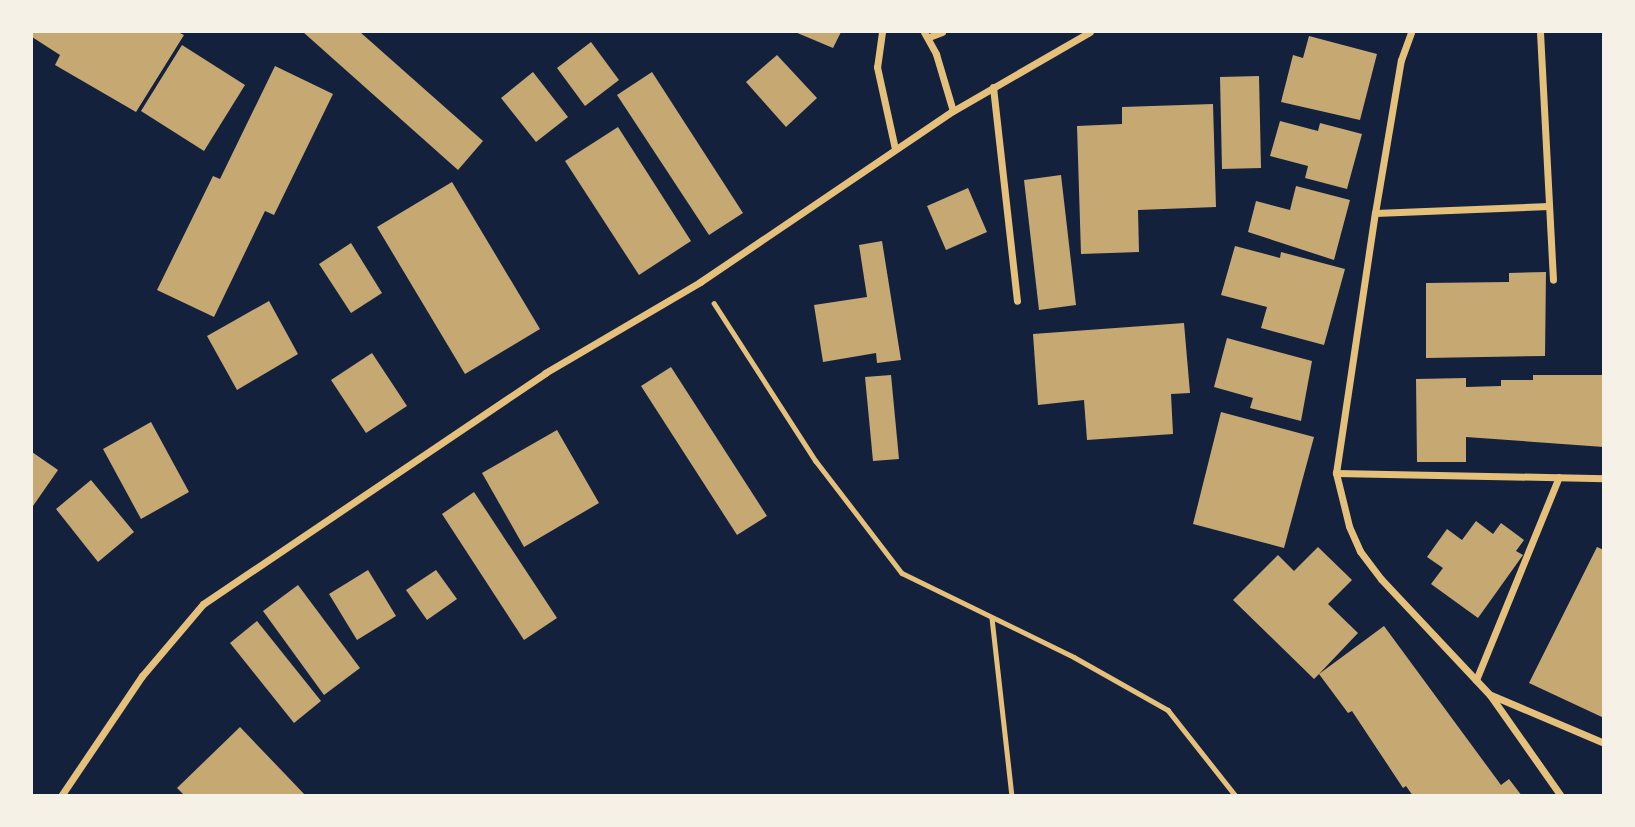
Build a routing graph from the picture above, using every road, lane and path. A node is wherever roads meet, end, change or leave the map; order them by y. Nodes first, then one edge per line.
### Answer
1 (882, 32) edge
2 (942, 32) edge
3 (1090, 32) edge
4 (1411, 32) edge
5 (1540, 32) edge
6 (927, 34) edge
7 (993, 87) junction
8 (953, 110) junction
9 (895, 149) junction
10 (1549, 206) junction
11 (1375, 213) junction
12 (1553, 280) dead end
13 (700, 282) junction
14 (1017, 301) dead end
15 (1336, 473) junction
16 (1559, 477) junction
17 (1604, 478) edge
18 (992, 617) junction
19 (1476, 680) junction
20 (1490, 695) junction
21 (1604, 743) edge
22 (61, 796) edge
23 (1012, 796) edge
24 (1236, 796) edge
25 (1561, 796) edge

1 - 9 street
2 - 6 street
3 - 7 street
4 - 11 street
5 - 10 street
6 - 8 street
7 - 8 street
7 - 14 street
8 - 9 street
9 - 13 street
10 - 11 street
10 - 12 street
11 - 15 street
13 - 18 path
13 - 22 street
15 - 16 street
15 - 19 street
16 - 17 street
16 - 19 street
18 - 23 path
18 - 24 path
19 - 20 street
20 - 21 street
20 - 25 street

